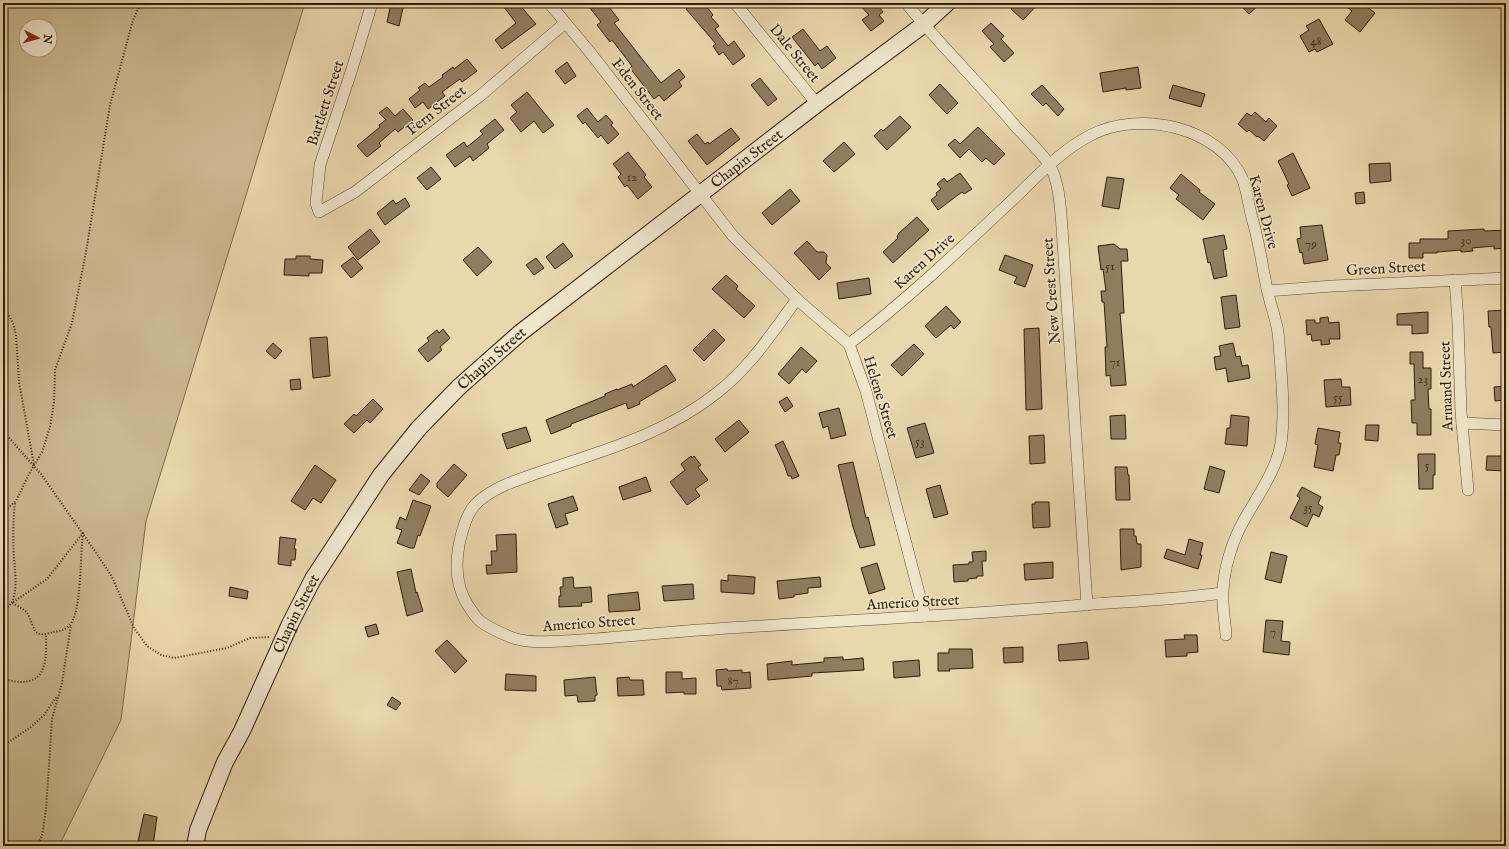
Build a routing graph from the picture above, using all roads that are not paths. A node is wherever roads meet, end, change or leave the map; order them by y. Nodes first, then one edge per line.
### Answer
1 (372, 3) edge
2 (549, 3) edge
3 (735, 3) edge
4 (906, 3) edge
5 (947, 3) edge
6 (565, 23) junction
7 (923, 25) junction
8 (817, 104) junction
9 (1049, 165) junction
10 (702, 194) junction
11 (319, 212) joint
12 (1506, 278) edge
13 (1455, 280) junction
14 (1268, 292) junction
15 (797, 299) junction
16 (849, 344) junction
17 (1462, 423) junction
18 (1506, 426) edge
19 (1468, 490) dead end
20 (1222, 592) junction
21 (1087, 605) junction
22 (925, 616) junction
23 (1226, 635) dead end
24 (195, 846) edge

1 - 11 street, Bartlett Street
2 - 6 street, Eden Street
3 - 8 street, Dale Street
4 - 7 street, New Crest Street
5 - 7 main road, Chapin Street
6 - 10 street, Eden Street
6 - 11 street, Fern Street
7 - 8 main road, Chapin Street
7 - 9 street, New Crest Street
8 - 10 main road, Chapin Street
9 - 14 street, Karen Drive
9 - 16 street, Karen Drive
9 - 21 street, New Crest Street
10 - 15 street, Helene Street
10 - 24 main road, Chapin Street
12 - 13 street, Green Street
13 - 14 street, Green Street
13 - 17 street, Armand Street
14 - 20 street, Karen Drive
15 - 16 street, Helene Street
15 - 22 street, Americo Street
16 - 22 street, Helene Street
17 - 18 street
17 - 19 street, Armand Street
20 - 21 street, Americo Street
20 - 23 street, Karen Drive
21 - 22 street, Americo Street

